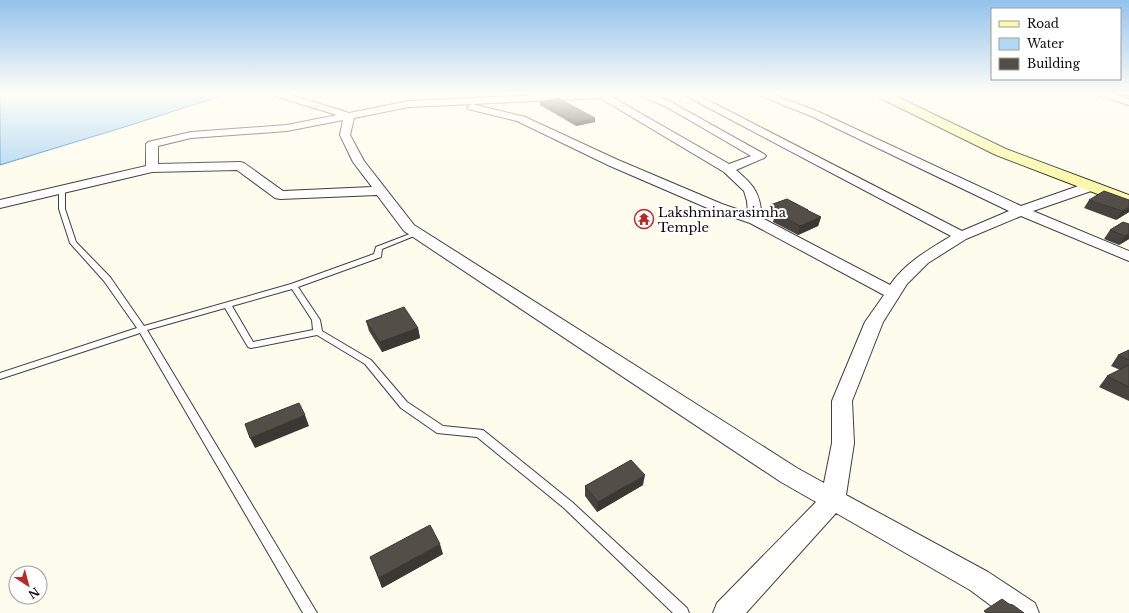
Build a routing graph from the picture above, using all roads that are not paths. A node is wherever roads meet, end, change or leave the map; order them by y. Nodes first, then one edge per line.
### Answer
1 (315, 123) edge
2 (347, 123) edge
3 (529, 123) edge
4 (649, 123) edge
5 (701, 123) edge
6 (745, 123) edge
7 (833, 123) edge
8 (941, 123) edge
9 (152, 168) junction
10 (728, 169) junction
11 (1089, 187) junction
12 (62, 189) junction
13 (381, 191) junction
14 (1129, 201) edge
15 (0, 204) edge
16 (1021, 211) junction
17 (755, 220) junction
18 (417, 233) junction
19 (961, 236) junction
20 (1129, 256) edge
21 (294, 286) junction
22 (893, 293) junction
23 (228, 305) junction
24 (142, 329) junction
25 (318, 332) junction
26 (0, 376) edge
27 (833, 500) junction
28 (310, 613) edge
29 (682, 613) edge
30 (727, 613) edge
31 (1025, 613) edge

1 - 9 street
2 - 13 street
3 - 17 street
4 - 10 street
5 - 10 street
6 - 19 street
7 - 16 street
8 - 11 main road
9 - 12 street
9 - 13 street
10 - 17 street
11 - 14 main road
11 - 16 street
12 - 15 street
12 - 24 lane
13 - 18 street
16 - 19 street
16 - 20 street
17 - 22 street
18 - 21 lane
18 - 27 street
19 - 22 street
21 - 23 lane
21 - 25 lane
22 - 27 street
23 - 24 lane
23 - 25 lane
24 - 26 lane
24 - 28 lane
25 - 29 lane
27 - 30 street
27 - 31 street

